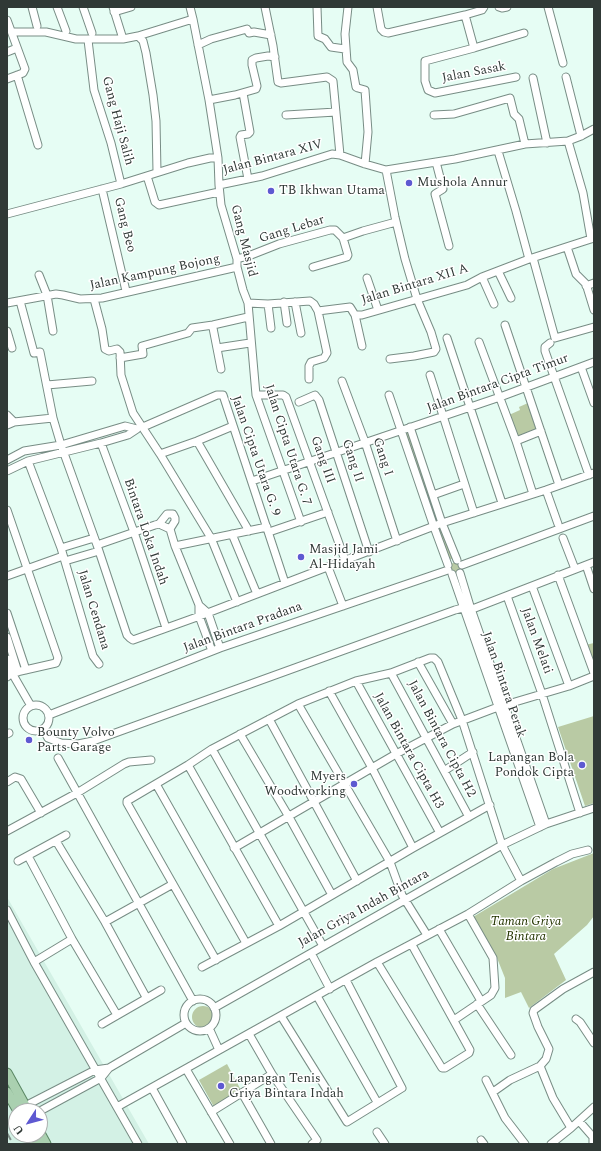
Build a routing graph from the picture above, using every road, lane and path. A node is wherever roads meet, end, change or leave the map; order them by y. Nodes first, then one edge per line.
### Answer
1 (32, 7) edge
2 (57, 7) edge
3 (83, 7) edge
4 (131, 7) edge
5 (190, 7) edge
6 (265, 7) edge
7 (316, 7) edge
8 (348, 7) edge
9 (377, 7) edge
10 (484, 7) edge
11 (499, 7) edge
12 (507, 7) edge
13 (548, 7) edge
14 (114, 9) edge
15 (465, 15) junction
16 (193, 19) junction
17 (7, 22) edge
18 (37, 26) dead end
19 (66, 30) dead end
20 (12, 32) junction
21 (92, 33) dead end
22 (524, 33) dead end
23 (271, 35) junction
24 (138, 36) junction
25 (123, 38) junction
26 (88, 40) junction
27 (198, 45) junction
28 (17, 48) junction
29 (474, 48) junction
30 (345, 49) junction
31 (7, 52) edge
32 (275, 57) junction
33 (563, 63) dead end
34 (17, 76) junction
35 (516, 77) dead end
36 (566, 77) dead end
37 (533, 78) dead end
38 (7, 79) edge
39 (243, 93) junction
40 (209, 100) junction
41 (336, 112) junction
42 (286, 115) dead end
43 (434, 115) dead end
44 (594, 129) edge
45 (581, 136) junction
46 (568, 141) junction
47 (547, 143) junction
48 (525, 144) junction
49 (38, 145) dead end
50 (498, 151) junction
51 (340, 155) junction
52 (218, 158) junction
53 (436, 162) junction
54 (365, 164) junction
55 (386, 170) junction
56 (157, 172) junction
57 (147, 176) junction
58 (248, 179) junction
59 (122, 184) junction
60 (219, 188) junction
61 (102, 189) junction
62 (7, 214) edge
63 (396, 222) junction
64 (343, 238) junction
65 (592, 239) edge
66 (449, 246) dead end
67 (567, 247) junction
68 (237, 259) junction
69 (531, 259) junction
70 (237, 267) junction
71 (313, 267) dead end
72 (498, 271) junction
73 (40, 275) dead end
74 (482, 277) junction
75 (367, 278) dead end
76 (594, 283) edge
77 (586, 286) junction
78 (126, 291) junction
79 (47, 295) junction
80 (511, 298) dead end
81 (94, 299) junction
82 (417, 299) junction
83 (20, 301) junction
84 (7, 302) edge
85 (284, 302) junction
86 (295, 302) junction
87 (248, 303) junction
88 (268, 304) junction
89 (494, 304) dead end
90 (378, 310) junction
91 (594, 310) edge
92 (318, 311) junction
93 (355, 315) junction
94 (248, 317) junction
95 (287, 323) dead end
96 (505, 325) dead end
97 (594, 327) edge
98 (213, 328) dead end
99 (271, 328) dead end
100 (7, 331) edge
101 (53, 331) dead end
102 (301, 333) dead end
103 (447, 338) dead end
104 (479, 342) dead end
105 (250, 343) junction
106 (550, 343) dead end
107 (362, 346) dead end
108 (12, 348) dead end
109 (217, 348) junction
110 (120, 358) junction
111 (390, 359) dead end
112 (594, 362) edge
113 (581, 367) junction
114 (221, 369) dead end
115 (430, 375) dead end
116 (553, 376) junction
117 (309, 379) dead end
118 (92, 381) dead end
119 (342, 381) dead end
120 (46, 385) junction
121 (526, 387) junction
122 (256, 395) junction
123 (389, 395) dead end
124 (500, 397) junction
125 (299, 402) dead end
126 (594, 403) edge
127 (469, 406) junction
128 (7, 415) edge
129 (444, 416) junction
130 (53, 418) junction
131 (14, 422) junction
132 (7, 425) edge
133 (233, 426) junction
134 (144, 427) junction
135 (410, 428) junction
136 (402, 430) junction
137 (541, 431) junction
138 (197, 441) junction
139 (516, 441) junction
140 (365, 442) junction
141 (101, 443) junction
142 (61, 445) junction
143 (336, 452) junction
144 (64, 453) junction
145 (160, 454) junction
146 (7, 460) edge
147 (28, 461) junction
148 (310, 461) junction
149 (7, 471) edge
150 (283, 471) junction
151 (591, 474) edge
152 (252, 481) junction
153 (464, 484) junction
154 (558, 485) junction
155 (546, 490) junction
156 (533, 494) junction
157 (433, 495) junction
158 (502, 503) junction
159 (7, 510) edge
160 (328, 512) junction
161 (474, 513) junction
162 (594, 516) edge
163 (300, 522) junction
164 (442, 523) junction
165 (159, 524) junction
166 (558, 524) dead end
167 (434, 527) junction
168 (170, 529) junction
169 (268, 529) junction
170 (249, 530) junction
171 (134, 532) junction
172 (232, 534) junction
173 (211, 538) junction
174 (563, 538) dead end
175 (397, 541) junction
176 (97, 545) junction
177 (175, 546) junction
178 (369, 552) junction
179 (63, 555) junction
180 (345, 560) junction
181 (594, 562) edge
182 (460, 563) junction
183 (586, 565) junction
184 (328, 567) junction
185 (28, 569) junction
186 (575, 569) junction
187 (449, 570) junction
188 (460, 573) junction
189 (558, 575) junction
190 (7, 576) edge
191 (285, 583) junction
192 (532, 586) junction
193 (594, 589) edge
194 (257, 594) junction
195 (507, 596) junction
196 (237, 602) junction
197 (199, 605) junction
198 (343, 606) junction
199 (470, 607) junction
200 (7, 613) edge
201 (208, 613) junction
202 (199, 616) junction
203 (166, 628) junction
204 (7, 637) edge
205 (220, 648) junction
206 (212, 651) junction
207 (7, 659) edge
208 (418, 662) junction
209 (99, 664) dead end
210 (26, 670) junction
211 (391, 673) junction
212 (13, 674) edge
213 (594, 674) edge
214 (356, 681) junction
215 (569, 686) junction
216 (329, 691) junction
217 (542, 694) junction
218 (298, 704) junction
219 (32, 706) junction
220 (501, 706) junction
221 (49, 715) junction
222 (269, 719) junction
223 (462, 720) junction
224 (453, 724) junction
225 (43, 730) junction
226 (240, 734) junction
227 (427, 738) junction
228 (212, 749) junction
229 (473, 752) junction
230 (396, 754) junction
231 (58, 758) dead end
232 (151, 760) dead end
233 (188, 765) junction
234 (372, 768) junction
235 (444, 771) junction
236 (7, 782) edge
237 (156, 784) junction
238 (344, 784) junction
239 (77, 793) junction
240 (315, 802) junction
241 (490, 805) junction
242 (594, 808) edge
243 (41, 813) junction
244 (580, 813) junction
245 (289, 817) junction
246 (469, 817) junction
247 (543, 826) junction
248 (8, 828) edge
249 (261, 833) junction
250 (440, 833) junction
251 (66, 835) dead end
252 (56, 841) junction
253 (502, 845) junction
254 (234, 848) junction
255 (413, 848) junction
256 (588, 850) dead end
257 (28, 856) junction
258 (18, 861) dead end
259 (390, 862) junction
260 (357, 881) junction
261 (521, 881) junction
262 (173, 884) junction
263 (332, 895) junction
264 (405, 900) junction
265 (140, 904) junction
266 (7, 910) edge
267 (304, 911) junction
268 (468, 914) junction
269 (106, 922) junction
270 (279, 926) junction
271 (439, 929) junction
272 (427, 935) junction
273 (72, 939) junction
274 (246, 943) junction
275 (412, 945) junction
276 (323, 946) junction
277 (311, 953) junction
278 (216, 960) junction
279 (34, 962) junction
280 (377, 962) junction
281 (202, 967) dead end
282 (594, 972) edge
283 (346, 980) junction
284 (330, 989) junction
285 (161, 990) dead end
286 (317, 996) junction
287 (146, 997) junction
288 (193, 1001) junction
289 (479, 1002) junction
290 (214, 1008) junction
291 (117, 1016) junction
292 (281, 1016) junction
293 (576, 1019) dead end
294 (454, 1020) junction
295 (186, 1023) junction
296 (102, 1024) dead end
297 (209, 1028) junction
298 (248, 1034) junction
299 (594, 1043) edge
300 (219, 1050) junction
301 (511, 1055) dead end
302 (540, 1066) junction
303 (109, 1068) junction
304 (186, 1068) junction
305 (95, 1070) junction
306 (7, 1073) edge
307 (272, 1074) junction
308 (101, 1078) junction
309 (486, 1080) dead end
310 (152, 1088) junction
311 (7, 1092) edge
312 (493, 1092) junction
313 (50, 1093) junction
314 (242, 1093) junction
315 (55, 1102) junction
316 (377, 1102) junction
317 (18, 1103) edge
318 (21, 1103) edge
319 (34, 1103) edge
320 (48, 1106) edge
321 (117, 1107) junction
322 (594, 1108) edge
323 (211, 1112) junction
324 (579, 1121) junction
325 (571, 1128) junction
326 (377, 1132) dead end
327 (138, 1144) edge
328 (183, 1144) edge
329 (230, 1144) edge
330 (272, 1144) edge
331 (312, 1144) edge
332 (385, 1144) edge
333 (525, 1144) edge
334 (551, 1144) edge
335 (593, 1144) edge

1 - 18 street
2 - 19 street
3 - 21 street
4 - 14 street
5 - 16 street
6 - 23 street
7 - 30 street
8 - 30 street
9 - 15 street
10 - 15 street
11 - 12 street
13 - 33 street
14 - 25 street
15 - 29 street, Jalan Sasak
16 - 24 street
16 - 27 street
17 - 20 street
20 - 26 street
20 - 28 street
22 - 29 street
23 - 27 street
23 - 32 street
24 - 25 street
24 - 56 street
25 - 26 street
26 - 59 street, Gang Haji Salih
27 - 40 street
28 - 31 street
28 - 34 street
29 - 35 street, Jalan Sasak
30 - 54 street
32 - 39 street
32 - 41 street
34 - 38 street
34 - 49 street
36 - 45 street
37 - 47 street
39 - 40 street
39 - 58 street
40 - 52 street
41 - 42 street
41 - 51 street
43 - 48 street
44 - 45 street, Jalan Bintara XIV
45 - 46 street, Jalan Bintara XIV
46 - 47 street, Jalan Bintara XIV
46 - 65 street
47 - 48 street, Jalan Bintara XIV
48 - 50 street, Jalan Bintara XIV
50 - 53 street, Jalan Bintara XIV
50 - 69 street
51 - 54 street, Jalan Bintara XIV
51 - 58 street, Jalan Bintara XIV
52 - 56 street, Jalan Bintara XIV
52 - 60 street, Jalan Bintara XIV
53 - 55 street, Jalan Bintara XIV
53 - 66 street
54 - 55 street, Jalan Bintara XIV
55 - 63 street
56 - 57 street, Jalan Bintara XIV
57 - 59 street, Jalan Bintara XIV
57 - 60 street
58 - 60 street, Jalan Bintara XIV
59 - 61 street, Jalan Bintara XIV
60 - 68 street, Gang Masjid
61 - 62 street, Jalan Bintara XIV
61 - 78 street, Gang Beo
63 - 64 street
63 - 82 street
64 - 68 street, Gang Lebar
64 - 71 street
65 - 67 street, Jalan Bintara XII A
67 - 69 street, Jalan Bintara XII A
67 - 77 street
68 - 70 street, Gang Masjid
69 - 72 street, Jalan Bintara XII A
69 - 97 street
70 - 78 street, Jalan Kampung Bojong
70 - 87 street, Gang Masjid
72 - 74 street, Jalan Bintara XII A
72 - 80 street
73 - 79 street
74 - 82 street, Jalan Bintara XII A
74 - 89 street
75 - 90 street
76 - 77 street
77 - 91 street
78 - 81 street, Jalan Kampung Bojong
79 - 81 street, Jalan Kampung Bojong
79 - 83 street, Jalan Kampung Bojong
79 - 101 street
81 - 110 street
82 - 90 street, Jalan Bintara XII A
82 - 111 street
83 - 84 street, Jalan Kampung Bojong
83 - 120 street
85 - 86 street
85 - 88 street
85 - 95 street
86 - 92 street
86 - 102 street
87 - 88 street
87 - 94 street, Jalan Cipta Utara G. 7
88 - 99 street
90 - 93 street, Jalan Bintara XII A
92 - 93 street, Jalan Bintara XII A
92 - 117 street
93 - 107 street
94 - 105 street, Jalan Cipta Utara G. 7
94 - 110 street
96 - 121 street
98 - 109 street
100 - 108 street
103 - 127 street
104 - 124 street
105 - 109 street
105 - 122 street, Jalan Cipta Utara G. 7
106 - 116 street
109 - 114 street
110 - 134 street
112 - 113 street, Jalan Bintara Cipta Timur
113 - 116 street, Jalan Bintara Cipta Timur
113 - 126 street
115 - 129 street
116 - 121 street, Jalan Bintara Cipta Timur
116 - 151 street
118 - 120 street
119 - 140 street, Gang I
120 - 130 street
121 - 124 street, Jalan Bintara Cipta Timur
121 - 137 street
122 - 148 street, Gang III
122 - 150 street, Jalan Cipta Utara G. 7
123 - 136 street, Jalan Bintara Perak
124 - 127 street, Jalan Bintara Cipta Timur
124 - 139 street
125 - 143 street, Gang II
127 - 129 street, Jalan Bintara Cipta Timur
127 - 158 street
128 - 131 street
129 - 135 street, Jalan Bintara Cipta Timur
129 - 153 street
130 - 131 street
130 - 142 street
131 - 132 street
133 - 134 street, Jalan Cipta Utara G. 9
133 - 138 street
133 - 152 street, Jalan Cipta Utara G. 9
134 - 145 street
135 - 136 street, Jalan Bintara Cipta Timur
135 - 157 street
136 - 140 street, Jalan Bintara Cipta Timur
136 - 167 street, Jalan Bintara Perak
137 - 139 street
137 - 154 street
138 - 145 street
138 - 170 street
139 - 156 street
140 - 143 street, Jalan Bintara Cipta Timur
140 - 175 street, Gang I
141 - 142 street
141 - 144 street
141 - 171 street, Bintara Loka Indah
142 - 144 street
142 - 146 street
143 - 148 street, Jalan Bintara Cipta Timur
143 - 178 street, Gang II
144 - 147 street
144 - 176 street
145 - 173 street
147 - 149 street
147 - 179 street, Jalan Cendana
148 - 150 street, Jalan Bintara Cipta Timur
148 - 160 street, Gang III
150 - 152 street, Jalan Bintara Cipta Timur
150 - 163 street, Jalan Cipta Utara G. 7
151 - 154 street
152 - 169 street, Jalan Cipta Utara G. 9
153 - 157 street
153 - 161 street
154 - 155 street
155 - 156 street
155 - 166 street
156 - 158 street
157 - 164 street
158 - 161 street
159 - 185 street
160 - 163 street, Bintara Loka Indah
160 - 180 street, Gang III
161 - 164 street
162 - 182 street
163 - 169 street, Bintara Loka Indah
164 - 167 street
164 - 182 street
165 - 168 street
165 - 168 street
165 - 171 street
167 - 175 street
167 - 187 street, Jalan Bintara Perak
168 - 177 street
169 - 170 street, Bintara Loka Indah
169 - 191 street, Jalan Cipta Utara G. 9
170 - 172 street, Bintara Loka Indah
171 - 176 street
171 - 203 street, Bintara Loka Indah
172 - 173 street, Bintara Loka Indah
172 - 194 street
173 - 177 street, Bintara Loka Indah
173 - 196 street
174 - 186 street
175 - 178 street
176 - 179 street
176 - 179 street
176 - 203 street
177 - 197 street
178 - 180 street
179 - 185 street
179 - 209 street, Jalan Cendana
180 - 184 street
181 - 183 street
182 - 187 street
182 - 188 street
183 - 186 street
183 - 193 street
184 - 191 street
184 - 198 street
185 - 190 street
185 - 210 street
186 - 189 street
187 - 188 street
187 - 198 street, Jalan Bintara Pradana
187 - 199 street, Jalan Bintara Perak
188 - 199 street, Jalan Bintara Perak
189 - 192 street
189 - 213 street
191 - 194 street
192 - 195 street
192 - 215 street
194 - 196 street
195 - 199 street
195 - 217 street, Jalan Melati
196 - 201 street
197 - 201 street
197 - 202 street
198 - 205 street, Jalan Bintara Pradana
199 - 220 street, Jalan Bintara Perak
199 - 225 street
200 - 210 street
201 - 202 street
201 - 205 street
202 - 203 street
202 - 206 street
204 - 212 street
205 - 206 street, Jalan Bintara Pradana
206 - 221 street, Jalan Bintara Pradana
207 - 212 street
208 - 211 street
208 - 223 street
208 - 224 street
210 - 212 street
211 - 214 street
211 - 227 street, Jalan Bintara Cipta H2
212 - 219 street
213 - 215 street
214 - 216 street
214 - 230 street, Jalan Bintara Cipta H3
215 - 217 street
216 - 218 street
216 - 234 street
217 - 220 street
217 - 244 street, Jalan Melati
218 - 222 street
218 - 238 street
219 - 221 street
219 - 225 street
220 - 223 street
220 - 247 street, Jalan Bintara Perak
221 - 225 street
222 - 226 street
222 - 240 street
223 - 224 street
223 - 229 street
224 - 227 street
226 - 228 street
226 - 245 street
227 - 230 street
227 - 235 street, Jalan Bintara Cipta H2
228 - 233 street
228 - 249 street
229 - 235 street
229 - 241 street
230 - 234 street
230 - 250 street, Jalan Bintara Cipta H3
231 - 239 street
232 - 239 street
233 - 237 street
233 - 254 street
234 - 238 street
234 - 255 street
235 - 246 street, Jalan Bintara Cipta H2
236 - 243 street
237 - 262 street
237 - 274 street
238 - 240 street
238 - 259 street
239 - 243 street
239 - 265 street
240 - 245 street
240 - 260 street
241 - 246 street
241 - 253 street
242 - 244 street, Jalan Griya Indah Bintara
243 - 248 street
244 - 247 street, Jalan Griya Indah Bintara
245 - 249 street
245 - 263 street
246 - 250 street
247 - 253 street, Jalan Griya Indah Bintara
249 - 254 street
249 - 267 street
250 - 255 street
251 - 252 street
252 - 257 street
252 - 269 street
253 - 261 street
253 - 264 street, Jalan Griya Indah Bintara
254 - 270 street
255 - 259 street
256 - 261 street
257 - 258 street
257 - 273 street
259 - 260 street
259 - 264 street
260 - 263 street
261 - 268 street
262 - 265 street
262 - 278 street
263 - 267 street
264 - 272 street
264 - 276 street, Jalan Griya Indah Bintara
265 - 269 street
265 - 288 street
266 - 279 street
267 - 270 street
267 - 276 street
268 - 271 street
268 - 289 street
269 - 287 street
270 - 274 street
271 - 272 street
271 - 289 street
272 - 275 street
273 - 279 street
273 - 291 street
274 - 278 street
275 - 280 street
275 - 294 street
276 - 277 street, Jalan Griya Indah Bintara
277 - 284 street
277 - 290 street, Jalan Griya Indah Bintara
278 - 281 street
279 - 305 street
280 - 283 street
280 - 294 street
282 - 302 street
283 - 284 street
283 - 316 street
284 - 286 street
285 - 287 street
286 - 292 street
286 - 316 street
287 - 291 street
288 - 290 street
288 - 295 street
289 - 294 street
289 - 301 street
290 - 297 street
291 - 296 street
292 - 298 street
292 - 316 street
293 - 299 street
295 - 297 street
295 - 303 street
297 - 300 street
298 - 300 street
298 - 307 street
300 - 304 street
302 - 312 street
302 - 325 street
303 - 305 street
303 - 308 street
304 - 310 street
304 - 323 street
305 - 308 street
305 - 313 street
306 - 318 main road
307 - 314 street
307 - 331 street
308 - 315 street
308 - 321 street
309 - 312 street
310 - 321 street
310 - 328 street
311 - 317 main road
312 - 333 street
313 - 315 street
313 - 319 street
314 - 323 street
314 - 330 street
315 - 320 street
321 - 327 street
322 - 324 street
323 - 329 street
324 - 325 street
324 - 335 street
325 - 334 street
326 - 332 street

